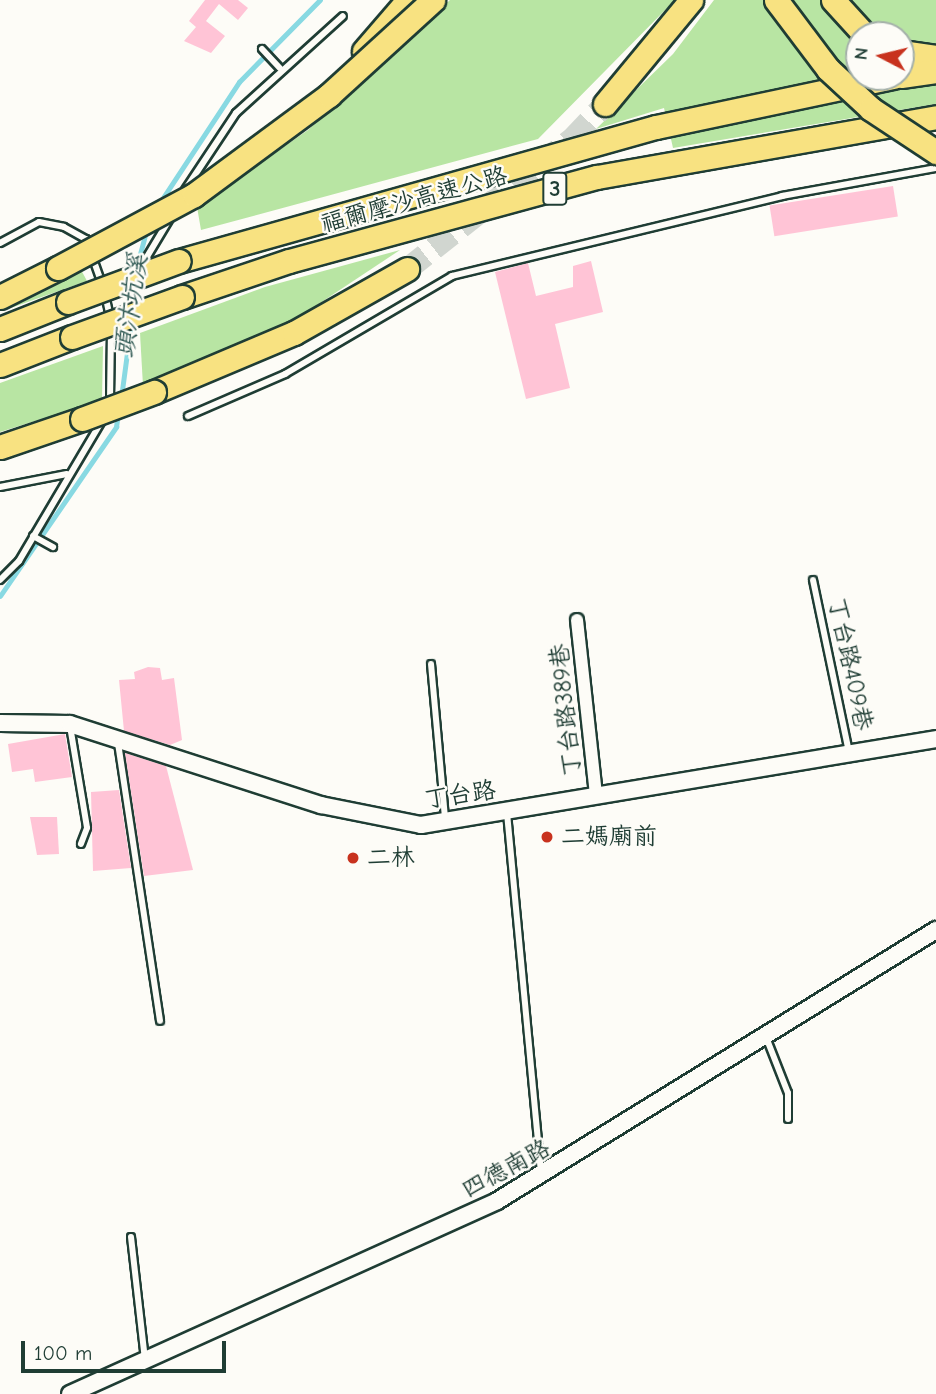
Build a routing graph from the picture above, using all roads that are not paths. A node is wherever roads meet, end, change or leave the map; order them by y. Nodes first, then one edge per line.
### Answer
1 (408, 0) edge
2 (433, 0) edge
3 (691, 0) edge
4 (776, 0) edge
5 (833, 0) edge
6 (343, 16) dead end
7 (853, 21) edge
8 (262, 49) dead end
9 (915, 54) edge
10 (936, 57) edge
11 (280, 68) junction
12 (936, 71) edge
13 (915, 74) edge
14 (845, 87) edge
15 (329, 95) junction
16 (605, 104) tunnel mouth
17 (936, 117) edge
18 (936, 152) edge
19 (936, 168) edge
20 (0, 232) edge
21 (1, 242) edge
22 (407, 269) tunnel mouth
23 (101, 281) junction
24 (0, 297) edge
25 (0, 329) edge
26 (0, 365) edge
27 (188, 416) dead end
28 (0, 447) edge
29 (67, 474) junction
30 (0, 487) edge
31 (33, 536) junction
32 (53, 547) dead end
33 (0, 580) edge
34 (813, 580) dead end
35 (577, 620) dead end
36 (431, 664) dead end
37 (0, 723) edge
38 (70, 724) junction
39 (936, 739) edge
40 (118, 740) junction
41 (850, 754) junction
42 (596, 796) junction
43 (507, 811) junction
44 (446, 821) junction
45 (81, 844) dead end
46 (936, 930) edge
47 (160, 1021) dead end
48 (766, 1037) junction
49 (788, 1119) dead end
50 (541, 1177) junction
51 (131, 1237) dead end
52 (145, 1361) junction
53 (70, 1394) edge

1 - 15 highway, bridge
2 - 15 highway, bridge
3 - 16 highway
4 - 18 highway, bridge
5 - 7 highway
6 - 11 lane
8 - 11 lane
9 - 10 highway
11 - 23 lane
12 - 13 highway
14 - 25 highway, 福爾摩沙高速公路 / 3, bridge
15 - 24 highway, bridge
17 - 26 highway, 福爾摩沙高速公路 / 3, bridge
19 - 27 lane
20 - 21 lane
21 - 23 lane
22 - 28 highway, bridge
23 - 29 lane
29 - 30 lane
29 - 31 lane
31 - 32 lane
31 - 33 lane
34 - 41 lane, 丁台路409巷
35 - 42 street, 丁台路389巷
36 - 44 lane
37 - 38 street, 丁台路
38 - 40 street, 丁台路
38 - 45 lane
39 - 41 street, 丁台路
40 - 44 street, 丁台路
40 - 47 lane
41 - 42 street, 丁台路
42 - 43 street, 丁台路
43 - 44 street, 丁台路
43 - 50 lane
46 - 48 street, 四德南路
48 - 49 lane
48 - 50 street, 四德南路
50 - 52 street, 四德南路
51 - 52 lane
52 - 53 street, 四德南路

